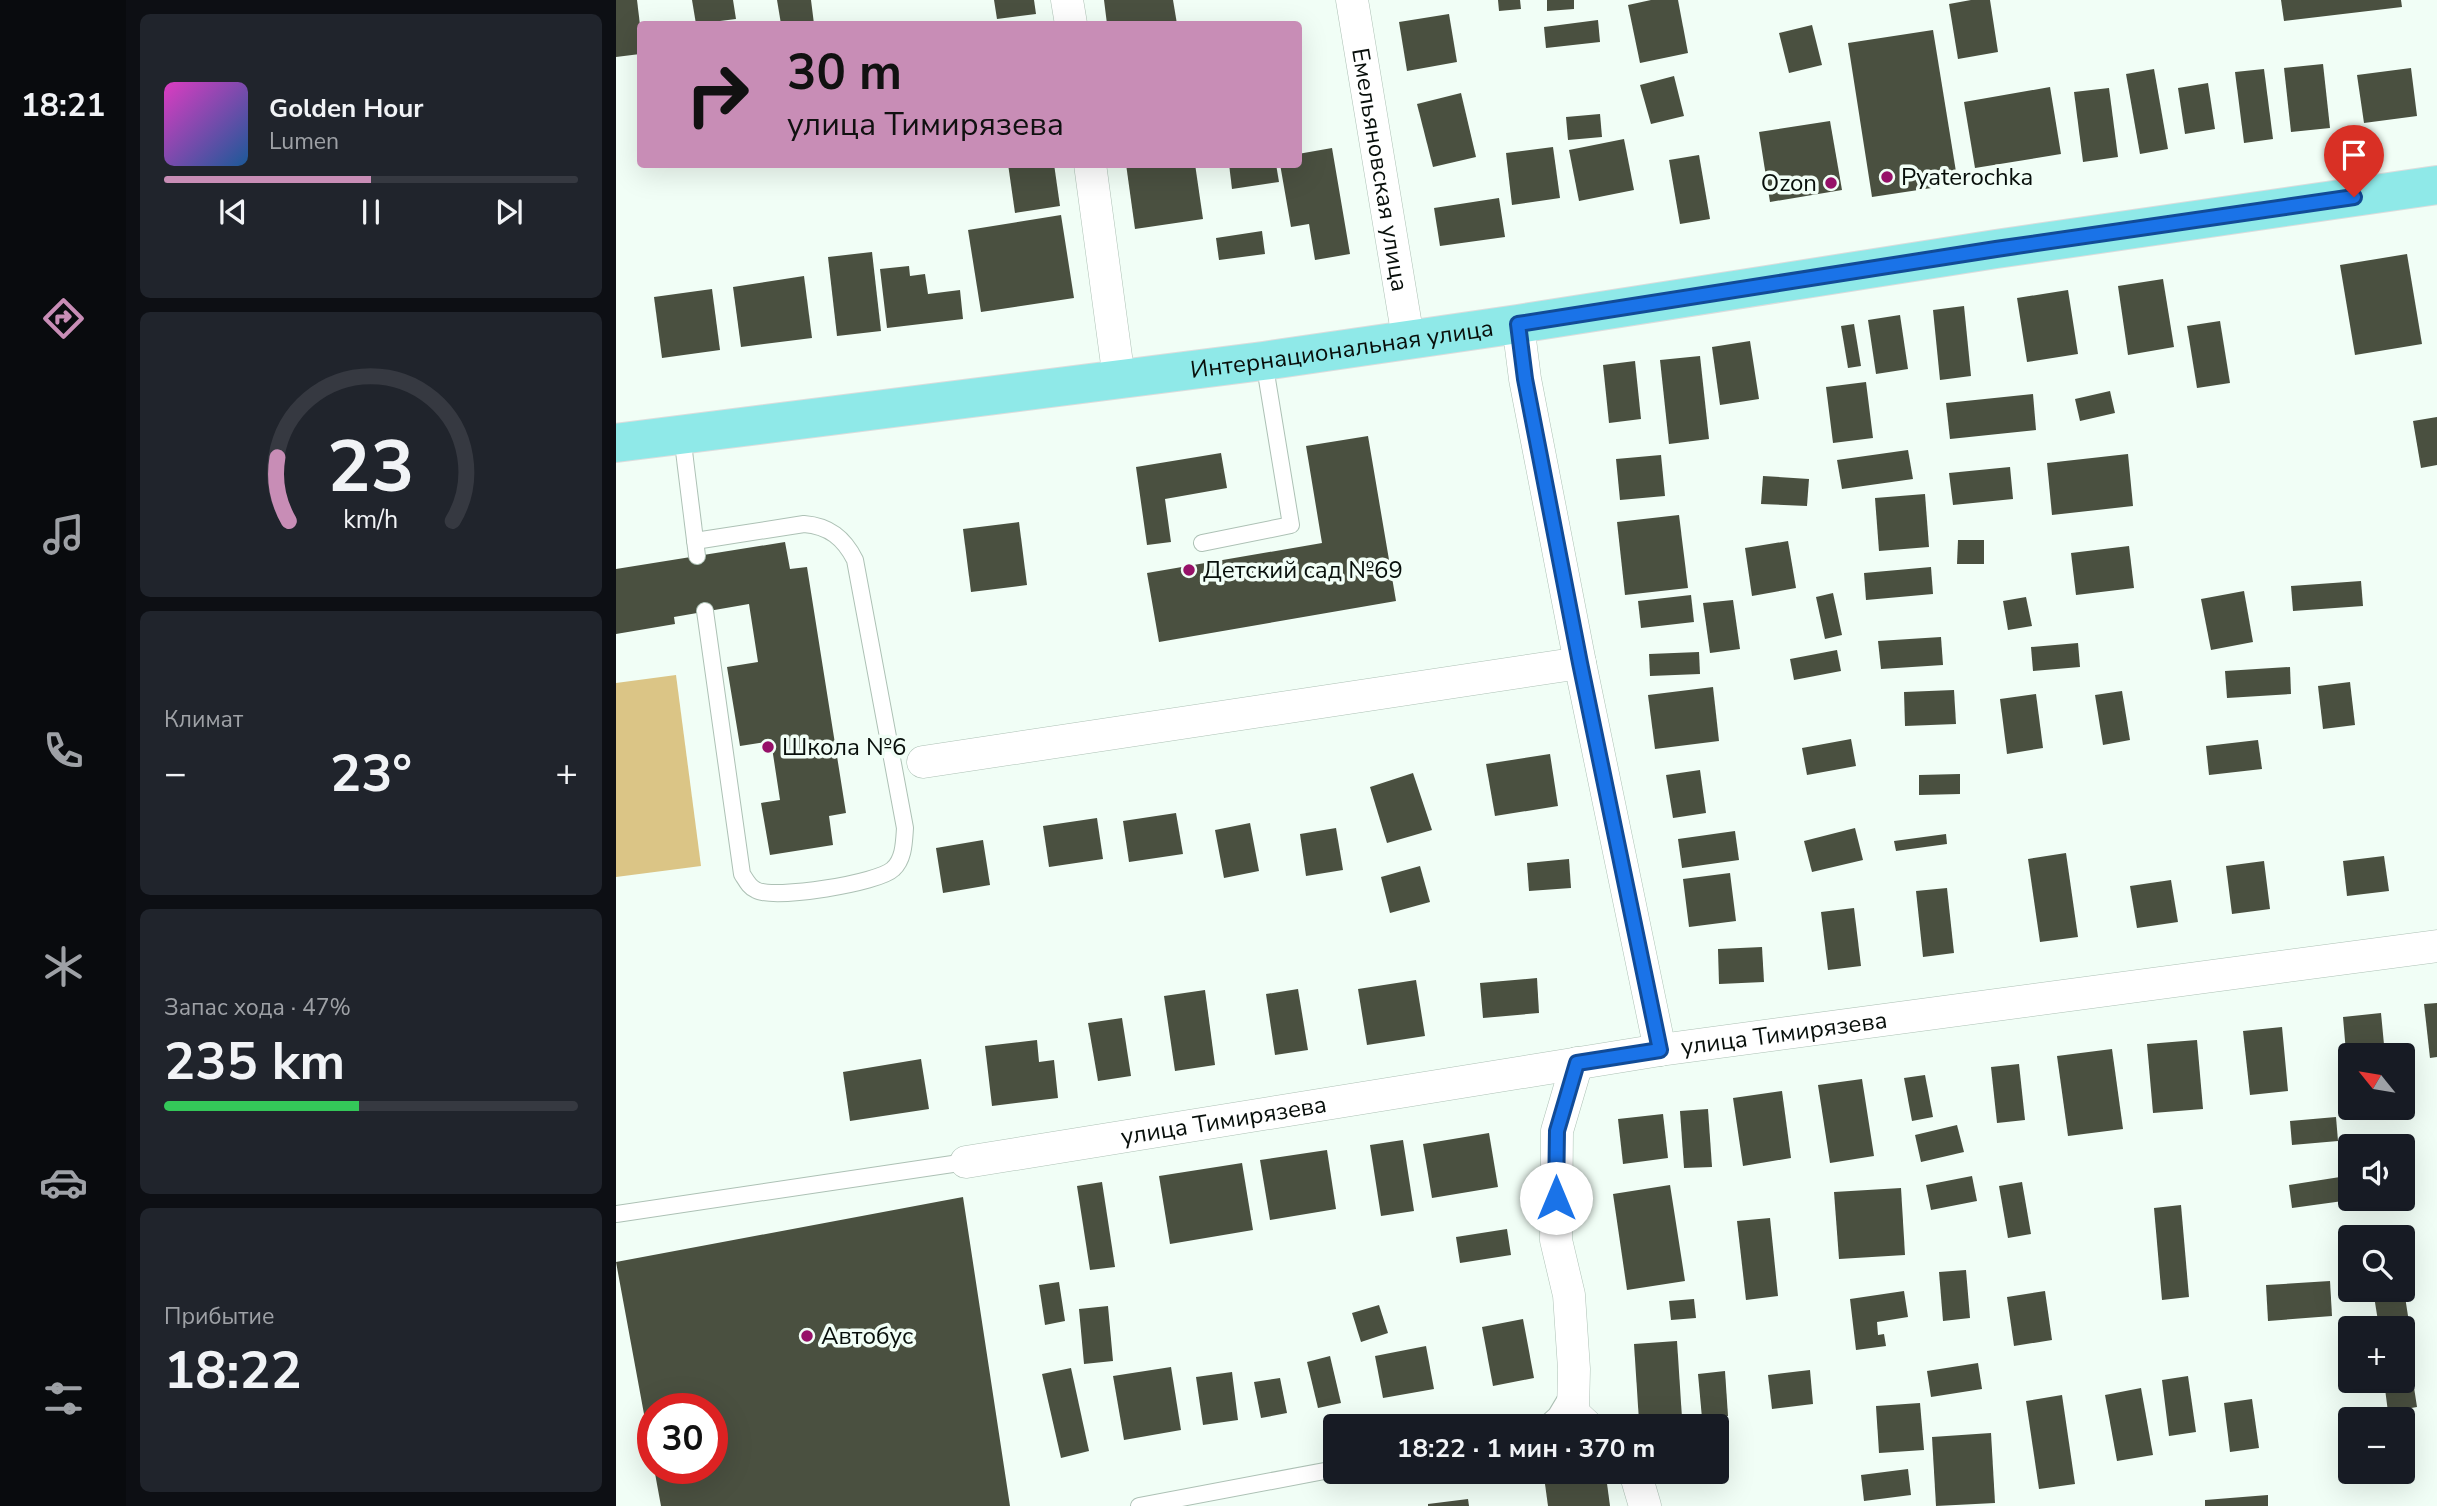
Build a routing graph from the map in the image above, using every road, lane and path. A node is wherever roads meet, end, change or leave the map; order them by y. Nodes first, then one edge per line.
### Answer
1 (1067, 0) edge
2 (1352, 0) edge
3 (1070, 21) edge
4 (1091, 168) edge
5 (2437, 185) edge
6 (1518, 324) junction
7 (1408, 338) junction
8 (1264, 361) junction
9 (1119, 379) junction
10 (682, 435) junction
11 (616, 443) edge
12 (1202, 542) dead end
13 (705, 611) dead end
14 (1580, 663) junction
15 (908, 765) junction
16 (2437, 946) edge
17 (1660, 1050) junction
18 (1577, 1063) junction
19 (966, 1162) joint
20 (616, 1214) edge
21 (1574, 1382) junction
22 (1555, 1414) edge
23 (1574, 1414) edge
24 (1323, 1471) edge
25 (1639, 1484) edge
26 (1139, 1506) edge
27 (1645, 1506) edge

1 - 3 street
2 - 7 street, Емельяновская улица
4 - 9 street
5 - 6 main road, Интернациональная улица
6 - 7 main road, Интернациональная улица
6 - 14 street
7 - 8 main road, Интернациональная улица
8 - 9 main road, Интернациональная улица
8 - 12 lane
9 - 10 main road, Интернациональная улица
10 - 11 main road, Интернациональная улица
10 - 15 lane
13 - 15 lane
14 - 15 street
14 - 17 street
16 - 17 street, улица Тимирязева
17 - 18 street, улица Тимирязева
18 - 19 street, улица Тимирязева
18 - 21 street
19 - 20 lane
21 - 22 lane
21 - 23 street
24 - 26 lane
25 - 27 street

